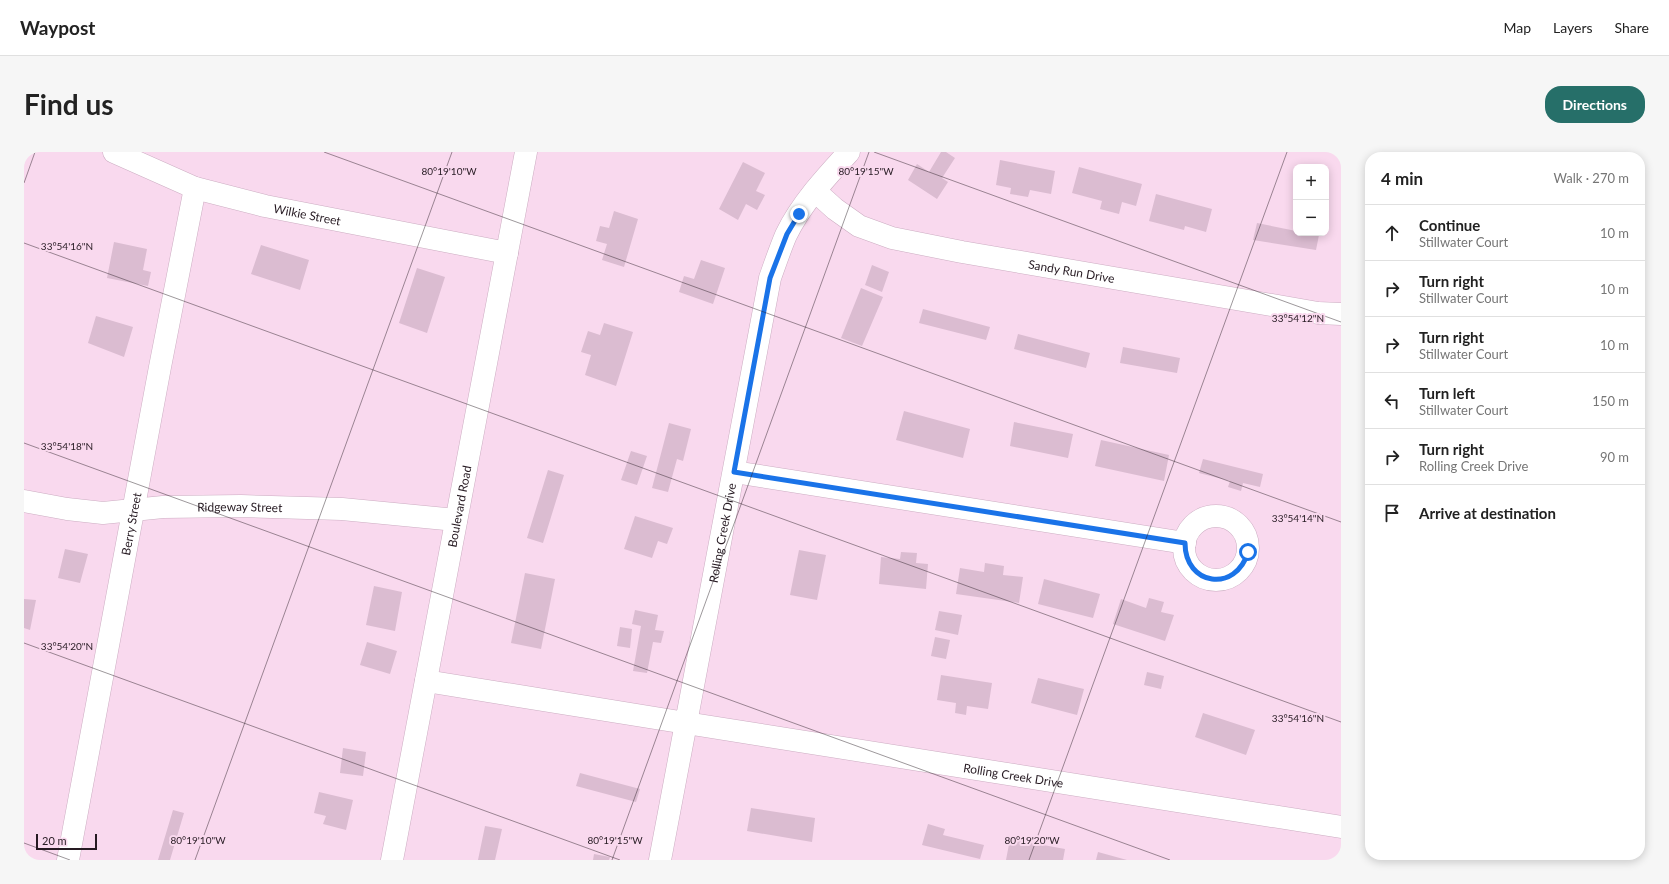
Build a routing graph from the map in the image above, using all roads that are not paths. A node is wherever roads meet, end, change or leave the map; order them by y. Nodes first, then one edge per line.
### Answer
1 (114, 152) edge
2 (526, 152) edge
3 (849, 152) edge
4 (195, 188) junction
5 (815, 191) junction
6 (507, 253) junction
7 (1341, 314) edge
8 (734, 472) junction
9 (24, 502) edge
10 (133, 510) junction
11 (456, 520) junction
12 (1185, 543) dead end
13 (426, 682) junction
14 (686, 723) junction
15 (1341, 827) edge
16 (68, 860) edge
17 (392, 860) edge
18 (660, 860) edge

1 - 4 street, Wilkie Street
2 - 6 street, Boulevard Road
3 - 5 street, Rolling Creek Drive
4 - 6 street, Wilkie Street
4 - 10 street, Berry Street
5 - 7 street, Sandy Run Drive
5 - 8 street, Rolling Creek Drive
6 - 11 street, Boulevard Road
8 - 12 street
8 - 14 street, Rolling Creek Drive
9 - 10 street, Ridgeway Street
10 - 11 street, Ridgeway Street
10 - 16 street, Berry Street
11 - 13 street, Boulevard Road
13 - 14 street, Rolling Creek Drive
13 - 17 street, Boulevard Road
14 - 15 street, Rolling Creek Drive
14 - 18 street, Rolling Creek Drive

